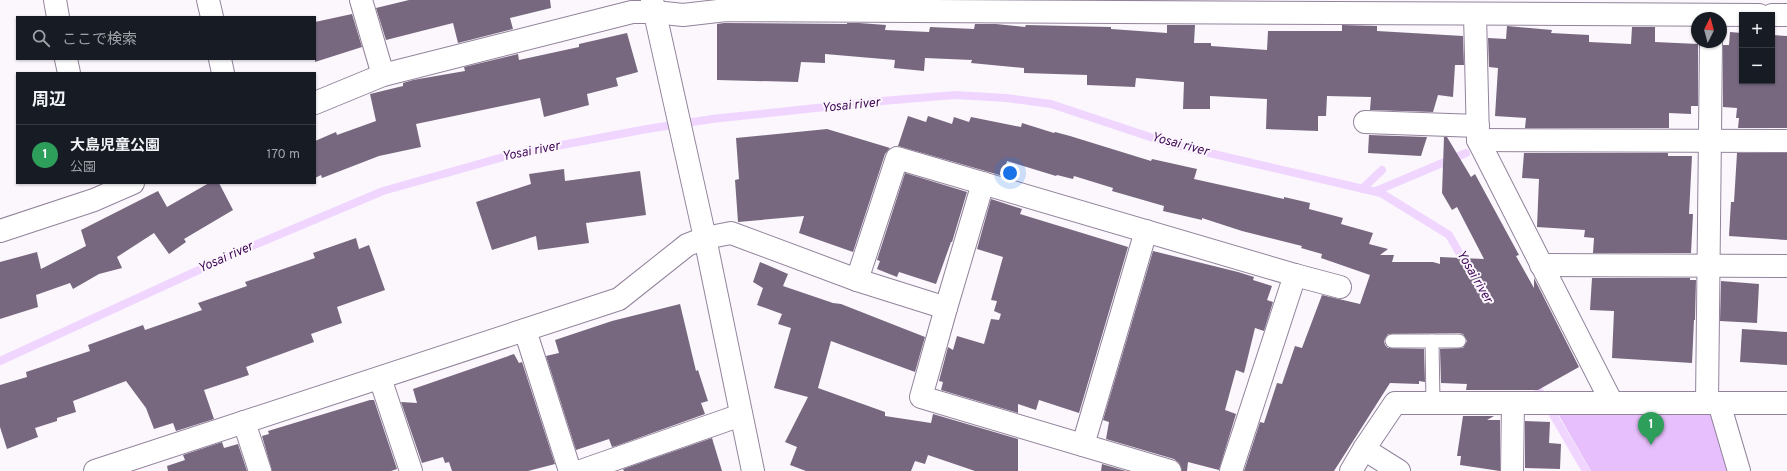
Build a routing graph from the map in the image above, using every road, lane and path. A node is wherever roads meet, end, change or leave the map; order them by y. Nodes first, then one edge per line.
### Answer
1 (55, 0) edge
2 (208, 0) edge
3 (361, 0) edge
4 (653, 6) edge
5 (1133, 6) edge
6 (1430, 7) edge
7 (1711, 11) edge
8 (1739, 13) edge
9 (1474, 14) junction
10 (1775, 15) edge
11 (1787, 15) edge
12 (58, 16) edge
13 (212, 16) edge
14 (1711, 48) edge
15 (66, 60) edge
16 (220, 60) edge
17 (69, 72) edge
18 (223, 72) edge
19 (383, 75) junction
20 (316, 103) edge
21 (1365, 122) dead end
22 (1478, 133) junction
23 (1710, 140) junction
24 (1787, 141) edge
25 (983, 183) junction
26 (128, 184) edge
27 (92, 192) edge
28 (0, 231) edge
29 (1146, 231) junction
30 (705, 238) junction
31 (1541, 265) junction
32 (1709, 266) junction
33 (1787, 266) edge
34 (1295, 275) junction
35 (857, 280) junction
36 (1340, 287) dead end
37 (946, 308) junction
38 (525, 330) junction
39 (1392, 341) dead end
40 (1432, 341) junction
41 (1459, 341) dead end
42 (380, 378) junction
43 (1433, 403) junction
44 (1513, 403) junction
45 (1612, 403) junction
46 (1713, 403) junction
47 (1787, 403) edge
48 (741, 415) junction
49 (244, 422) junction
50 (1083, 445) junction
51 (1364, 449) junction
52 (98, 470) edge
53 (260, 471) edge
54 (411, 471) edge
55 (570, 471) edge
56 (581, 471) edge
57 (753, 471) edge
58 (1170, 471) edge
59 (1231, 471) edge
60 (1352, 471) edge
61 (1399, 471) edge
62 (1512, 471) edge
63 (1739, 471) edge

1 - 12 street
2 - 13 street
3 - 19 street
4 - 5 street
4 - 19 street
4 - 30 street
5 - 6 street
6 - 9 street
7 - 8 street
7 - 9 street
9 - 22 street
10 - 11 street
14 - 23 street
15 - 17 street
16 - 18 street
19 - 20 street
21 - 22 street
22 - 23 street
22 - 31 street
23 - 24 street
23 - 32 street
25 - 29 street
25 - 35 street
25 - 37 street
26 - 27 street
27 - 28 street
29 - 34 street
29 - 50 street
30 - 35 street
30 - 38 street
30 - 48 street
31 - 32 street
31 - 45 street
32 - 33 street
32 - 46 street
34 - 36 street
34 - 59 street
35 - 37 street
37 - 50 street
38 - 42 street
38 - 55 street
39 - 40 lane
40 - 41 lane
40 - 43 lane
42 - 49 street
42 - 54 street
43 - 44 street
43 - 51 street
44 - 45 street
44 - 62 street
45 - 46 street
46 - 47 street
46 - 63 street
48 - 56 street
48 - 57 street
49 - 52 street
49 - 53 street
50 - 58 street
51 - 60 street
51 - 61 street

